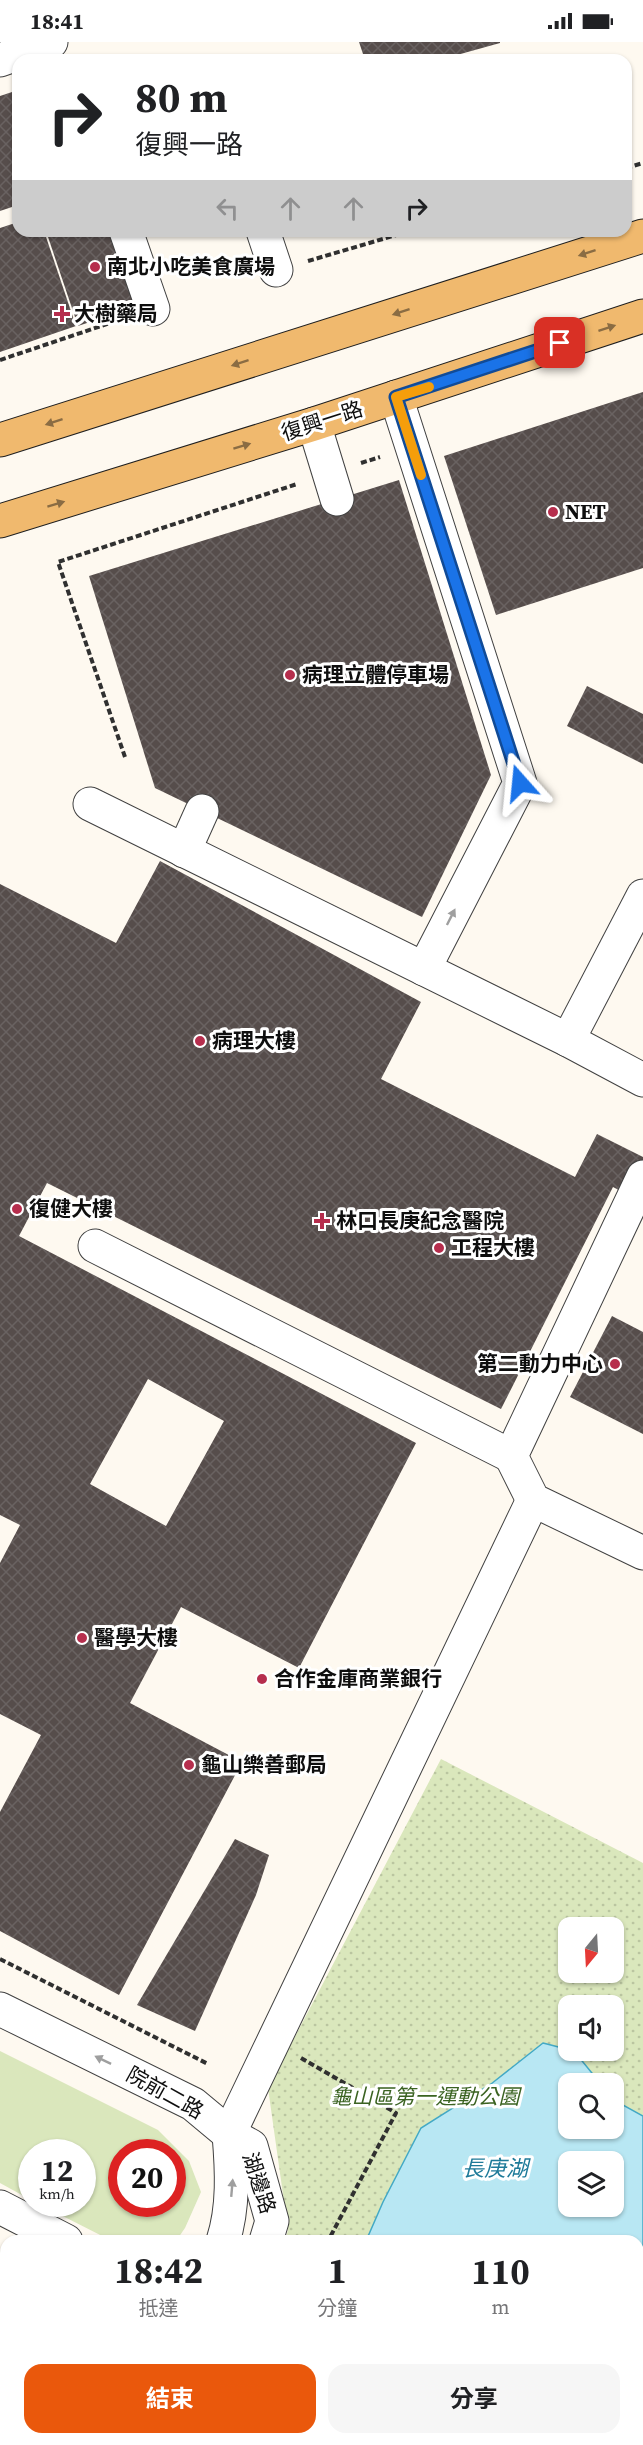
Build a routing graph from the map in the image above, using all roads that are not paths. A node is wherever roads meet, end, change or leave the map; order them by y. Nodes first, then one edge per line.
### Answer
1 (44, 44) edge
2 (16, 54) edge
3 (643, 236) edge
4 (127, 237) edge
5 (265, 237) edge
6 (276, 270) road end
7 (138, 314) road end
8 (643, 316) edge
9 (396, 397) junction
10 (314, 424) junction
11 (0, 440) edge
12 (333, 486) road end
13 (0, 521) edge
14 (90, 804) dead end
15 (202, 811) dead end
16 (184, 851) junction
17 (643, 896) edge
18 (424, 969) junction
19 (568, 1040) junction
20 (643, 1080) edge
21 (643, 1177) edge
22 (95, 1246) dead end
23 (511, 1456) junction
24 (533, 1500) junction
25 (643, 1553) edge
26 (0, 2009) edge
27 (229, 2134) junction
28 (0, 2207) edge
29 (54, 2235) edge
30 (224, 2235) edge
31 (268, 2235) edge

1 - 2 street
3 -> 11 main road
4 - 7 street
5 - 6 street
9 -> 8 main road, 復興一路
9 - 10 main road, 復興一路
18 -> 9 street
10 - 12 street
13 -> 10 main road, 復興一路
14 - 16 street
15 - 16 street
16 - 18 street
17 - 19 street
18 - 19 street
19 - 20 street
21 - 23 street
22 - 23 street
23 - 24 street
24 - 25 street
24 - 27 street
27 -> 26 street, 院前二路
30 -> 27 street
27 - 31 street, 湖邊路
28 - 29 street

